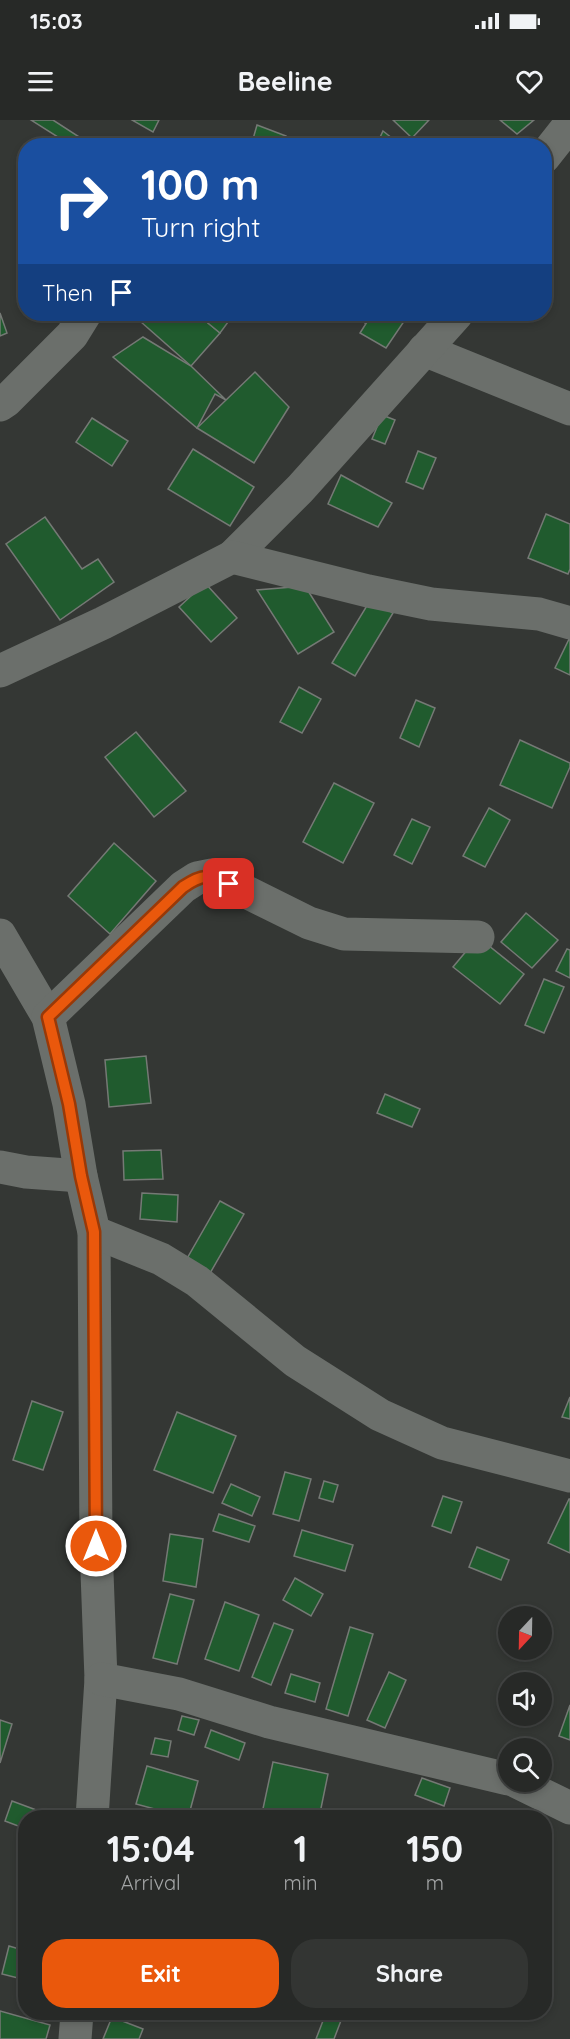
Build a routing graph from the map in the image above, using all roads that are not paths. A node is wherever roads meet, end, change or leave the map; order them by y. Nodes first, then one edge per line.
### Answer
1 (570, 124) edge
2 (552, 147) edge
3 (81, 321) edge
4 (451, 321) edge
5 (424, 350) junction
6 (0, 405) edge
7 (570, 409) edge
8 (232, 557) junction
9 (570, 623) edge
10 (0, 671) edge
11 (0, 935) edge
12 (478, 937) dead end
13 (48, 1017) junction
14 (0, 1167) edge
15 (81, 1176) junction
16 (94, 1232) junction
17 (570, 1476) edge
18 (101, 1679) junction
19 (498, 1777) edge
20 (537, 1792) edge
21 (570, 1808) edge
22 (93, 1810) edge
23 (76, 2020) edge
24 (75, 2039) edge

1 - 2 street
3 - 6 street
4 - 5 street
5 - 7 street
5 - 8 street
8 - 9 street
8 - 10 street
11 - 13 street
12 - 13 street
13 - 15 street
14 - 15 street
15 - 16 street
16 - 17 street
16 - 18 street
18 - 19 street
18 - 22 street
20 - 21 street
23 - 24 street

